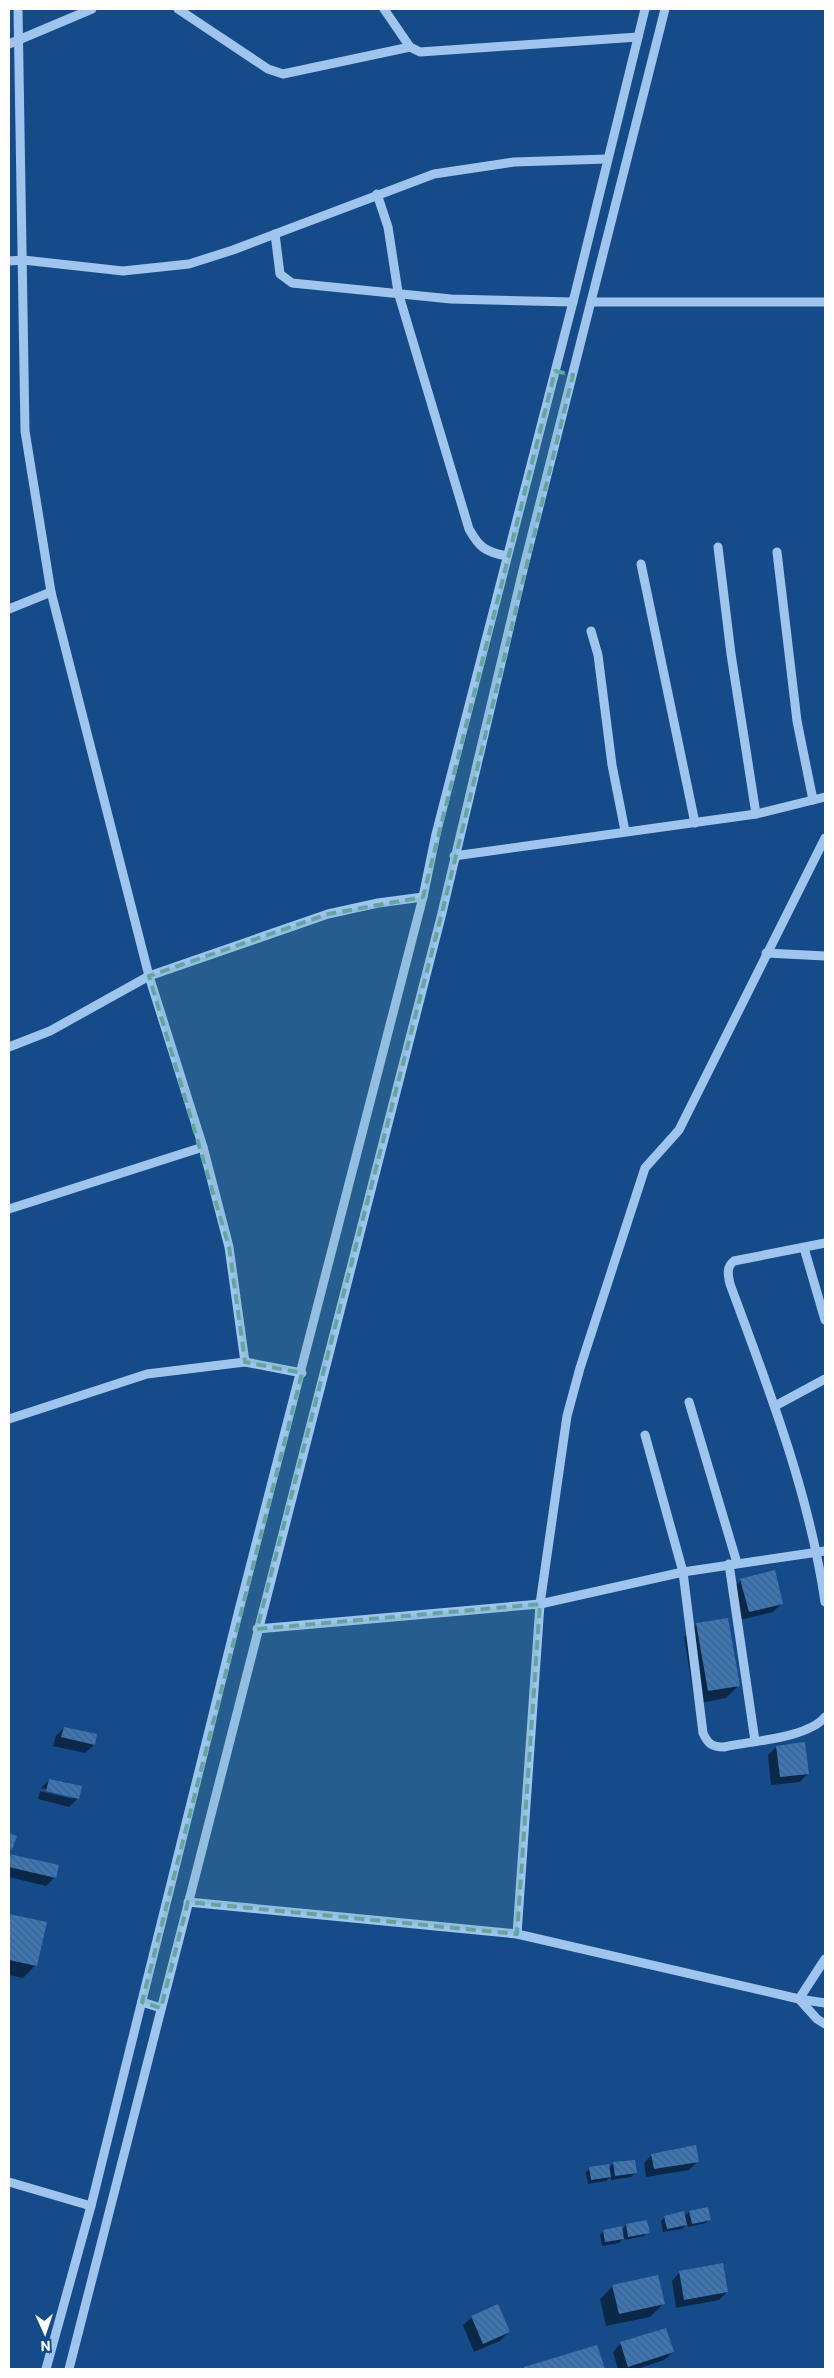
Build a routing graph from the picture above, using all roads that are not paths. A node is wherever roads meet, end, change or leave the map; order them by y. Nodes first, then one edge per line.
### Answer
1 (18, 9) edge
2 (92, 9) edge
3 (178, 9) edge
4 (384, 9) edge
5 (645, 9) edge
6 (665, 9) edge
7 (638, 37) junction
8 (18, 40) junction
9 (9, 44) edge
10 (410, 47) junction
11 (607, 159) junction
12 (377, 194) junction
13 (275, 234) junction
14 (23, 260) junction
15 (9, 261) edge
16 (398, 292) junction
17 (573, 302) junction
18 (593, 302) junction
19 (825, 302) edge
20 (555, 371) junction
21 (573, 375) junction
22 (718, 547) dead end
23 (777, 552) dead end
24 (507, 556) junction
25 (641, 564) dead end
26 (51, 592) junction
27 (9, 608) edge
28 (591, 631) dead end
29 (825, 797) edge
30 (813, 800) junction
31 (756, 814) junction
32 (695, 822) junction
33 (625, 831) junction
34 (825, 838) edge
35 (454, 856) junction
36 (423, 897) junction
37 (766, 953) junction
38 (825, 956) edge
39 (149, 976) junction
40 (9, 1047) edge
41 (203, 1147) junction
42 (9, 1209) edge
43 (825, 1243) edge
44 (804, 1248) junction
45 (825, 1320) edge
46 (245, 1362) junction
47 (302, 1373) junction
48 (825, 1379) edge
49 (689, 1402) dead end
50 (775, 1406) junction
51 (9, 1419) edge
52 (645, 1435) dead end
53 (821, 1552) edge
54 (733, 1564) junction
55 (683, 1572) junction
56 (825, 1602) edge
57 (540, 1604) junction
58 (258, 1628) junction
59 (825, 1717) edge
60 (755, 1741) junction
61 (188, 1902) junction
62 (517, 1934) junction
63 (825, 1959) edge
64 (799, 1999) junction
65 (142, 2002) junction
66 (825, 2003) edge
67 (161, 2008) junction
68 (825, 2024) edge
69 (9, 2182) edge
70 (91, 2206) junction
71 (46, 2369) edge
72 (69, 2369) edge

1 - 8 street
2 - 8 street
3 - 10 street
4 - 10 street
5 - 7 street
6 - 18 street
7 - 10 street
7 - 11 street
8 - 9 street
8 - 14 street
11 - 12 street
11 - 17 street
12 - 13 street
12 - 16 street
13 - 14 street
13 - 16 street
14 - 15 street
14 - 26 street
16 - 17 street
16 - 24 street
17 - 20 street
18 - 19 street
18 - 21 street
20 - 21 street
20 - 24 street
21 - 35 street
22 - 31 street
23 - 30 street
24 - 36 street
25 - 32 street
26 - 27 street
26 - 39 street
28 - 33 street
29 - 30 street
30 - 31 street
31 - 32 street
32 - 33 street
33 - 35 street
34 - 37 street
35 - 58 street
36 - 39 street
36 - 47 street
37 - 38 street
37 - 57 street
39 - 40 street
39 - 41 street
41 - 42 street
41 - 46 street
43 - 44 street
44 - 45 street
44 - 50 street
46 - 47 street
46 - 51 street
47 - 65 street
48 - 50 street
49 - 54 street
50 - 53 street
52 - 55 street
53 - 54 street
53 - 56 street
54 - 55 street
54 - 60 street
55 - 57 street
55 - 60 street
57 - 58 street
57 - 62 street
58 - 61 street
59 - 60 street
61 - 62 street
61 - 67 street
62 - 64 street
63 - 64 street
64 - 66 street
64 - 68 street
65 - 67 street
65 - 70 street
67 - 72 street
69 - 70 street
70 - 71 street

